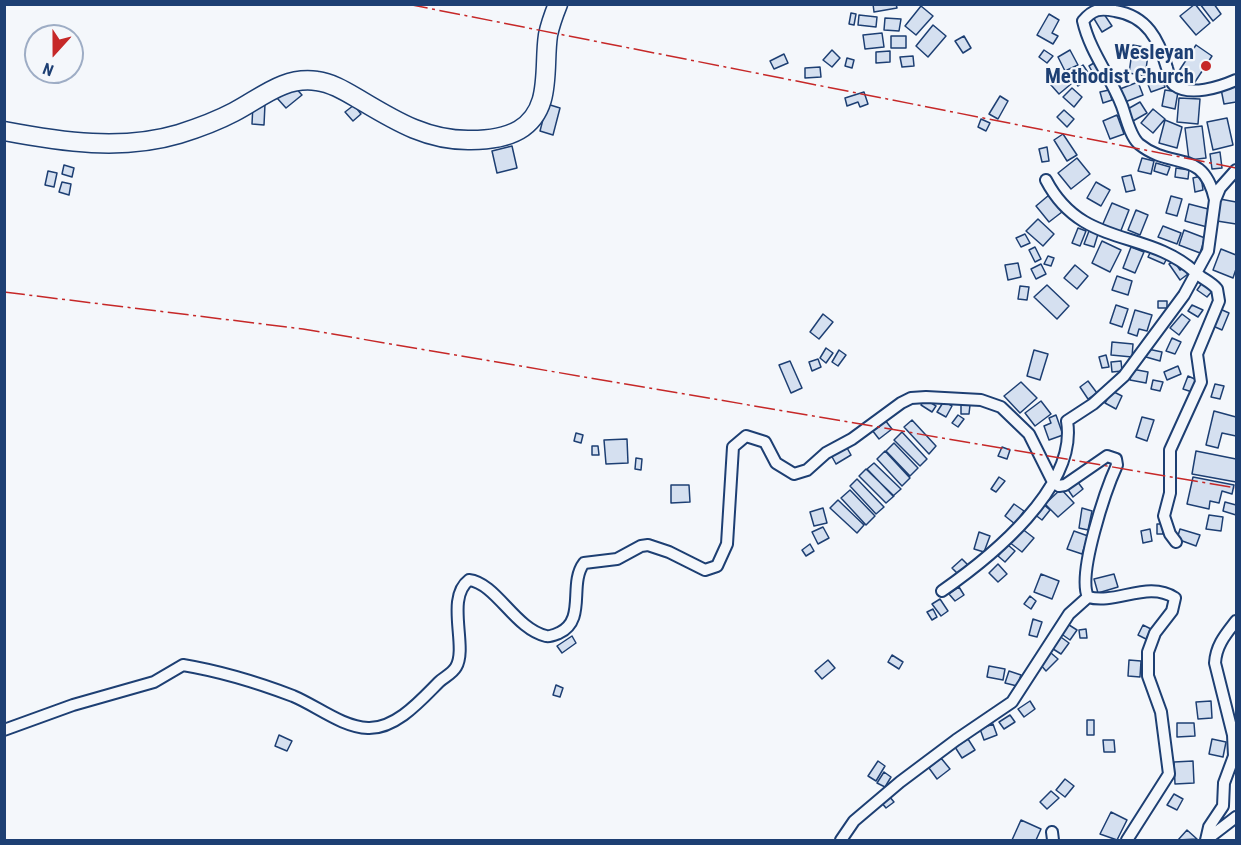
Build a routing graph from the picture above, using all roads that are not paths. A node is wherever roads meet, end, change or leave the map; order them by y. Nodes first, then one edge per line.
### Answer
1 (558, 4) edge
2 (1236, 80) edge
3 (4, 131) edge
4 (1236, 170) edge
5 (1046, 180) dead end
6 (1215, 200) junction
7 (1195, 272) junction
8 (1053, 482) junction
9 (1176, 542) dead end
10 (942, 591) dead end
11 (1088, 597) junction
12 (1236, 621) edge
13 (4, 730) edge
14 (1236, 817) edge
15 (841, 840) edge
16 (1127, 840) edge
17 (1206, 840) edge

1 - 3 highway
2 - 6 street
4 - 6 street
5 - 7 street
6 - 7 street
7 - 8 street
7 - 9 street
8 - 10 street
8 - 11 street
8 - 13 street
11 - 15 street
11 - 16 street
12 - 17 street
14 - 17 street

